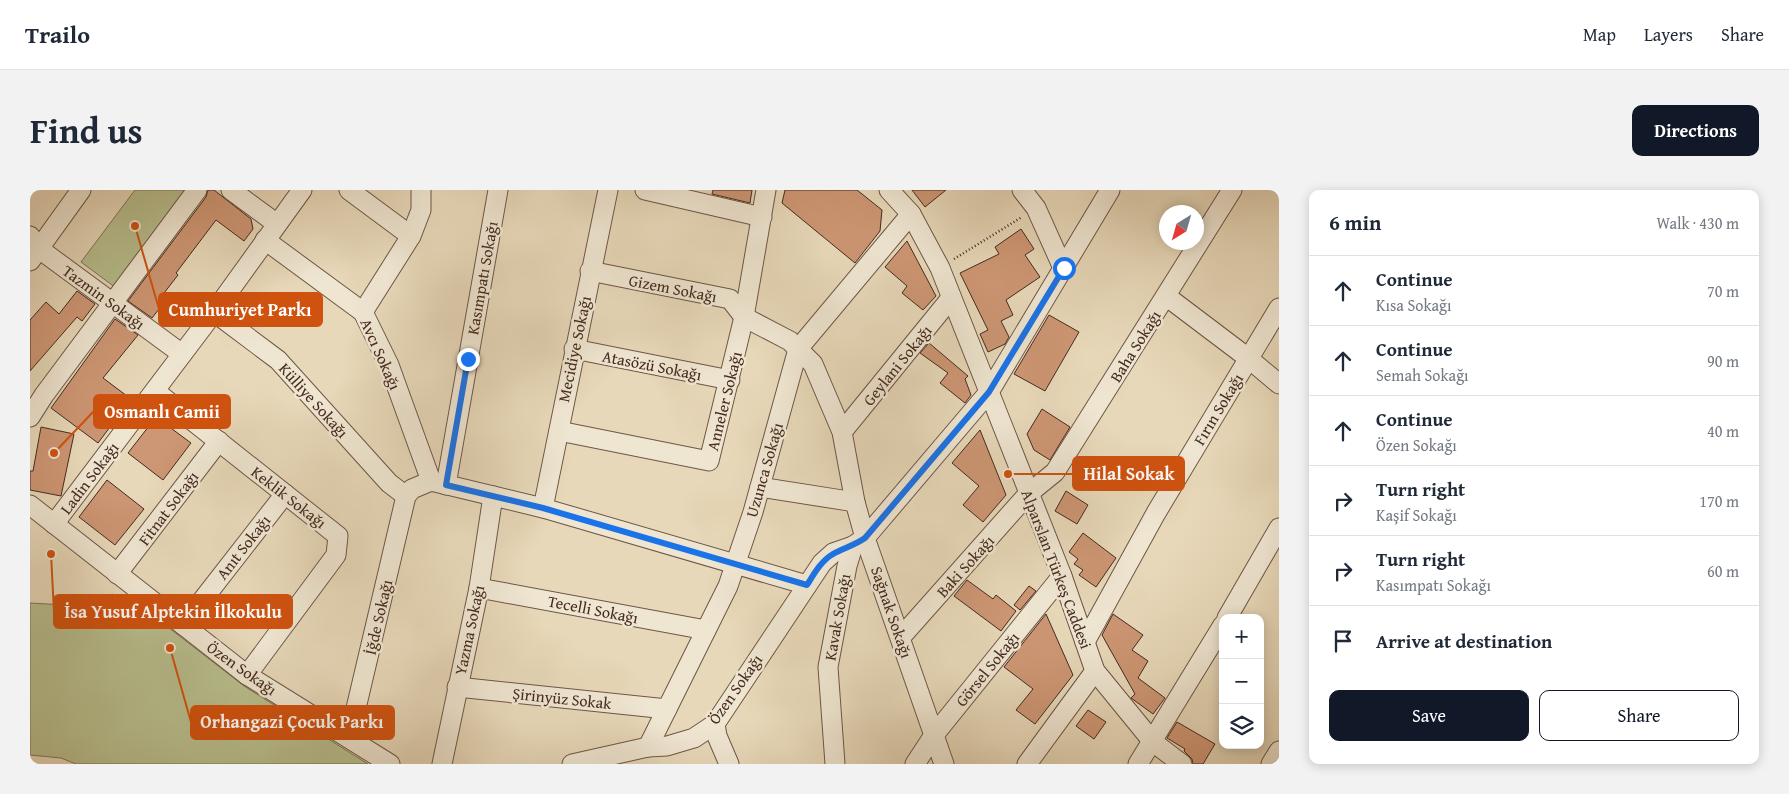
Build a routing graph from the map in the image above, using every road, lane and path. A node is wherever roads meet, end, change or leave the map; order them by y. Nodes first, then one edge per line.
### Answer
1 (81, 190) edge
2 (197, 190) edge
3 (231, 190) edge
4 (302, 190) edge
5 (349, 190) edge
6 (421, 190) edge
7 (498, 190) edge
8 (608, 190) edge
9 (644, 190) edge
10 (766, 190) edge
11 (889, 190) edge
12 (1022, 190) edge
13 (1110, 190) edge
14 (1226, 192) edge
15 (1036, 208) junction
16 (911, 214) junction
17 (762, 217) junction
18 (277, 224) junction
19 (411, 236) junction
20 (265, 240) junction
21 (33, 249) edge
22 (940, 268) junction
23 (1064, 268) junction
24 (590, 271) junction
25 (1166, 296) junction
26 (952, 298) junction
27 (113, 303) junction
28 (1279, 308) edge
29 (214, 312) junction
30 (363, 312) junction
31 (744, 317) junction
32 (574, 349) junction
33 (798, 349) junction
34 (182, 354) junction
35 (1248, 358) junction
36 (730, 380) junction
37 (1279, 384) edge
38 (37, 390) edge
39 (155, 391) junction
40 (989, 392) junction
41 (30, 417) edge
42 (559, 431) junction
43 (842, 432) junction
44 (218, 441) junction
45 (439, 483) junction
46 (760, 487) junction
47 (285, 494) junction
48 (1028, 494) junction
49 (406, 496) junction
50 (493, 496) junction
51 (855, 502) junction
52 (30, 506) edge
53 (543, 508) junction
54 (54, 524) junction
55 (1279, 528) edge
56 (859, 542) junction
57 (736, 562) junction
58 (117, 574) junction
59 (1062, 576) junction
60 (807, 585) junction
61 (479, 588) junction
62 (1229, 614) edge
63 (183, 625) junction
64 (706, 630) junction
65 (1219, 632) edge
66 (901, 637) junction
67 (1085, 642) junction
68 (1095, 671) junction
69 (247, 675) junction
70 (457, 686) junction
71 (667, 709) junction
72 (715, 724) junction
73 (934, 735) junction
74 (350, 738) junction
75 (1153, 742) junction
76 (648, 747) junction
77 (1279, 751) edge
78 (390, 764) edge
79 (442, 764) edge
80 (572, 764) edge
81 (729, 764) edge
82 (835, 764) edge
83 (915, 764) edge
84 (944, 764) edge
85 (1027, 764) edge
86 (1138, 764) edge
87 (1182, 764) edge
88 (1270, 764) edge

1 - 21 street
2 - 27 street
3 - 18 street
4 - 18 street, Ladin Sokağı
5 - 19 street
6 - 19 street
7 - 45 street, Kasımpatı Sokağı
8 - 24 street, Mecidiye Sokağı
9 - 17 street
10 - 17 street, Anneler Sokağı
11 - 16 street, Alparslan Türkeş Caddesi
12 - 15 street
13 - 23 street
14 - 25 street, Baha Sokağı
15 - 22 path
15 - 23 street
16 - 22 street, Alparslan Türkeş Caddesi
16 - 33 street, Uzunca Sokağı
17 - 31 street, Anneler Sokağı
18 - 20 street, Ladin Sokağı
19 - 30 street
20 - 29 street, Ladin Sokağı
20 - 30 street, Avcı Sokağı
21 - 27 street, Tazmin Sokağı
22 - 26 street, Alparslan Türkeş Caddesi
23 - 40 street
24 - 31 street, Gizem Sokağı
24 - 32 street, Mecidiye Sokağı
25 - 35 street
25 - 48 street, Baha Sokağı
26 - 40 street, Alparslan Türkeş Caddesi
26 - 43 street, Geylani Sokağı
27 - 34 street, Tazmin Sokağı
27 - 38 street
28 - 35 street, Fırın Sokağı
29 - 34 street, Ladin Sokağı
29 - 49 street, Külliye Sokağı
30 - 45 street, Avcı Sokağı
31 - 33 street, Gizem Sokağı
31 - 36 street, Anneler Sokağı
32 - 36 street, Atasözü Sokağı
32 - 42 street, Mecidiye Sokağı
33 - 43 street, Sağnak Sokağı
33 - 46 street, Uzunca Sokağı
34 - 39 street, Ladin Sokağı
35 - 37 street
35 - 67 street, Fırın Sokağı
36 - 42 street, Anneler Sokağı
38 - 41 street
39 - 44 street, Keklik Sokağı
39 - 54 street, Ladin Sokağı
40 - 48 street, Alparslan Türkeş Caddesi
40 - 56 street
42 - 53 street, Mecidiye Sokağı
43 - 51 street, Sağnak Sokağı
44 - 47 street, Keklik Sokağı
44 - 58 street, Fitnat Sokağı
45 - 49 street
45 - 50 street
46 - 51 street
46 - 57 street, Uzunca Sokağı
47 - 63 street, Anıt Sokağı
47 - 69 street, Keklik Sokağı
48 - 59 street, Alparslan Türkeş Caddesi
48 - 66 street, Baki Sokağı
49 - 74 street, İğde Sokağı
50 - 53 street
50 - 61 street, Yazma Sokağı
51 - 56 street, Sağnak Sokağı
52 - 54 street, Özen Sokağı
53 - 57 street
54 - 58 street, Özen Sokağı
55 - 62 street
56 - 60 street, Özen Sokağı
56 - 66 street, Sağnak Sokağı
56 - 82 street, Kavak Sokağı
57 - 60 street
57 - 64 street, Uzunca Sokağı
58 - 63 street, Özen Sokağı
59 - 67 street, Alparslan Türkeş Caddesi
59 - 73 street, Görsel Sokağı
60 - 72 street, Özen Sokağı
61 - 64 street, Tecelli Sokağı
61 - 70 street, Yazma Sokağı
63 - 69 street, Özen Sokağı
64 - 71 street, Uzunca Sokağı
65 - 75 street
66 - 73 street, Sağnak Sokağı
67 - 68 street, Alparslan Türkeş Caddesi
68 - 75 street, Alparslan Türkeş Caddesi
68 - 85 street
69 - 74 street, Özen Sokağı
70 - 71 street, Şirinyüz Sokak
70 - 79 street, Yazma Sokağı
71 - 76 street, Uzunca Sokağı
72 - 76 street, Özen Sokağı
72 - 81 street
73 - 83 street, Görsel Sokağı
73 - 84 street, Sağnak Sokağı
74 - 78 street, Özen Sokağı
75 - 86 street
75 - 87 street, Alparslan Türkeş Caddesi
76 - 80 street, Özen Sokağı
77 - 88 street

